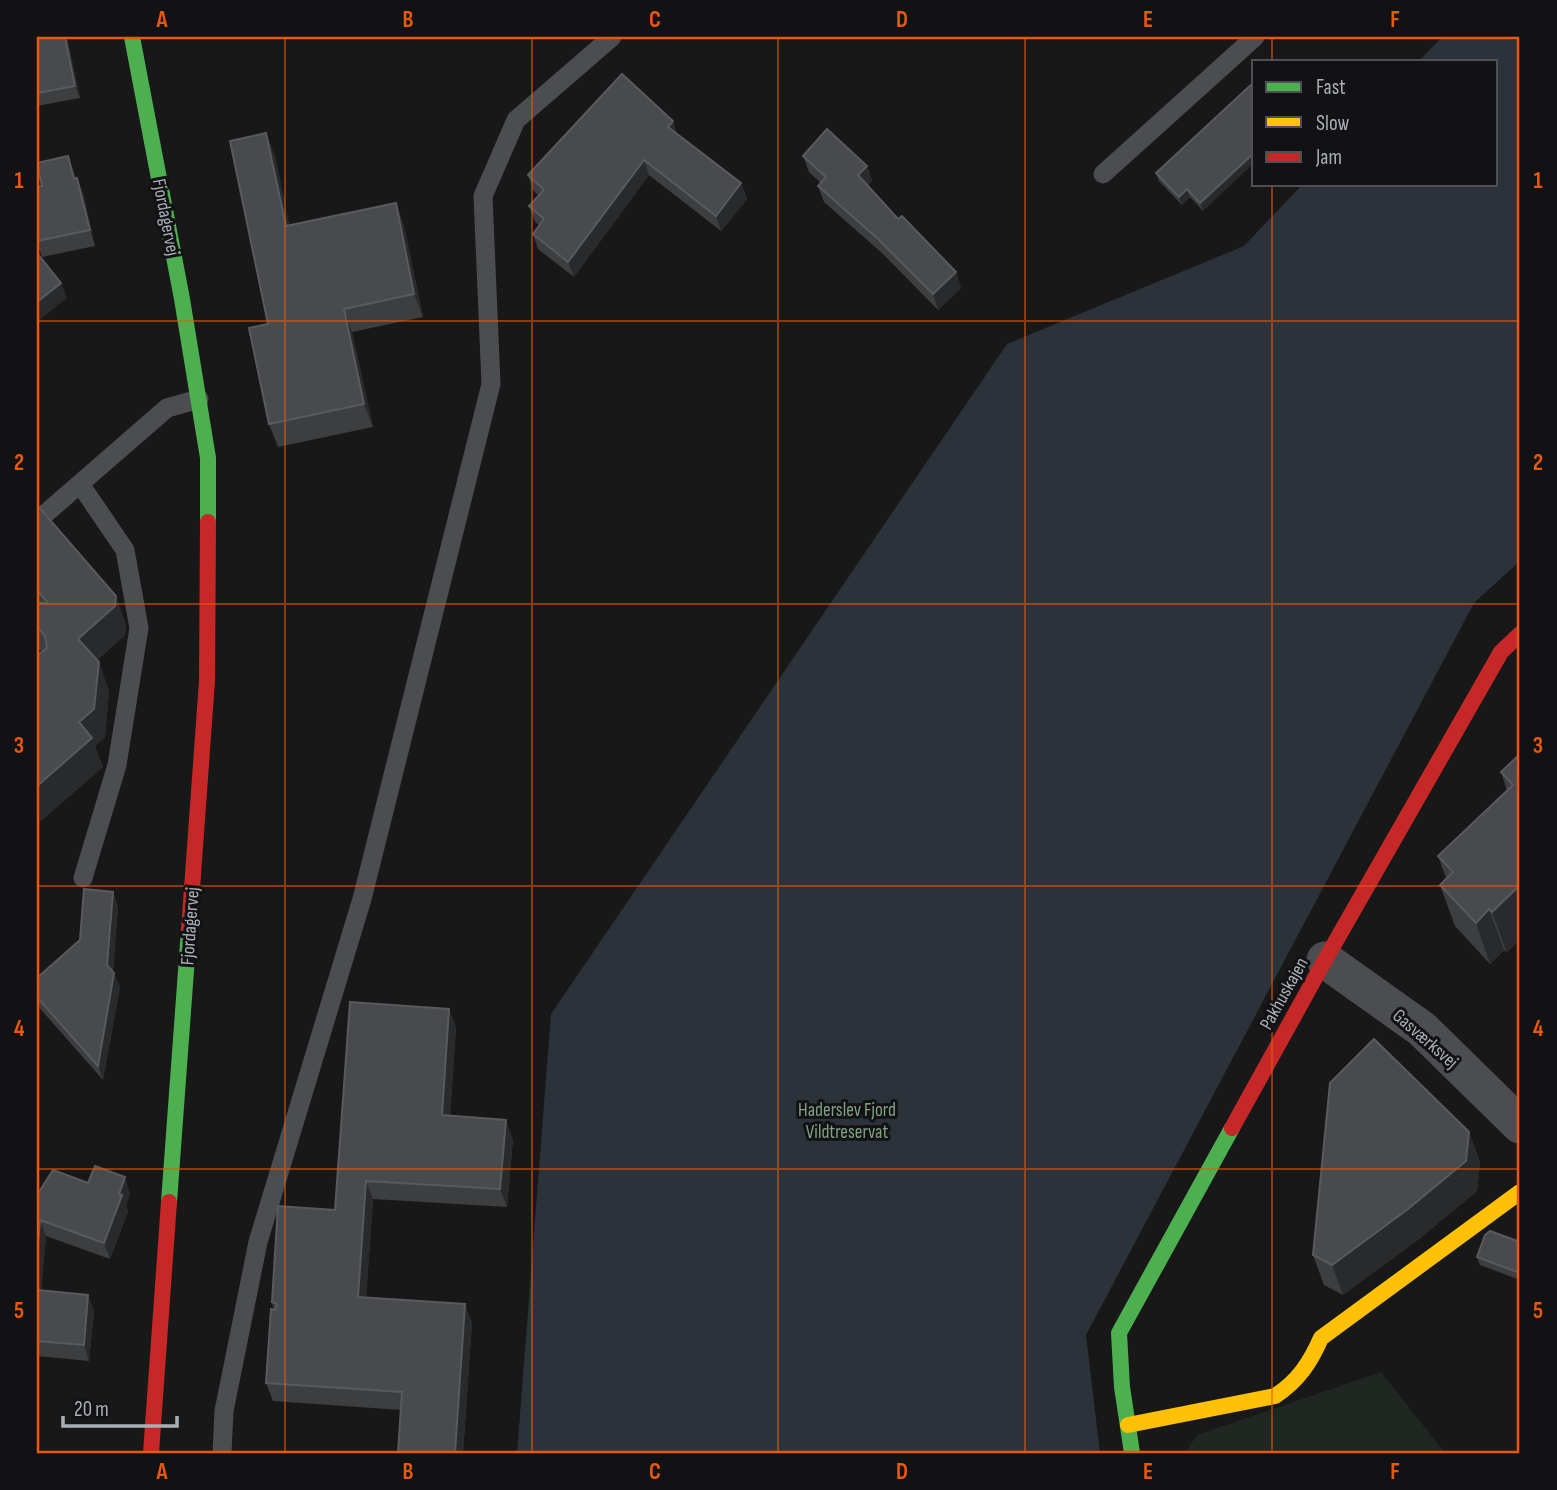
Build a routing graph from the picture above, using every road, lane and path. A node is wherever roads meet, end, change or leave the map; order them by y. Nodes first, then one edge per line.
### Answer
1 (132, 37) edge
2 (612, 37) edge
3 (1255, 37) edge
4 (1103, 174) dead end
5 (199, 399) junction
6 (80, 484) junction
7 (37, 521) edge
8 (1520, 635) edge
9 (83, 878) dead end
10 (1325, 960) junction
11 (1520, 1125) edge
12 (1520, 1192) edge
13 (1128, 1425) junction
14 (151, 1453) edge
15 (222, 1453) edge
16 (1132, 1453) edge

1 - 5 street, Fjordagervej
2 - 15 lane
3 - 4 lane
5 - 6 lane
5 - 14 street, Fjordagervej
6 - 7 lane
6 - 9 lane
8 - 10 street, Pakhuskajen
10 - 11 street, Gasværksvej
10 - 13 street, Pakhuskajen
12 - 13 street
13 - 16 street, Pakhuskajen

